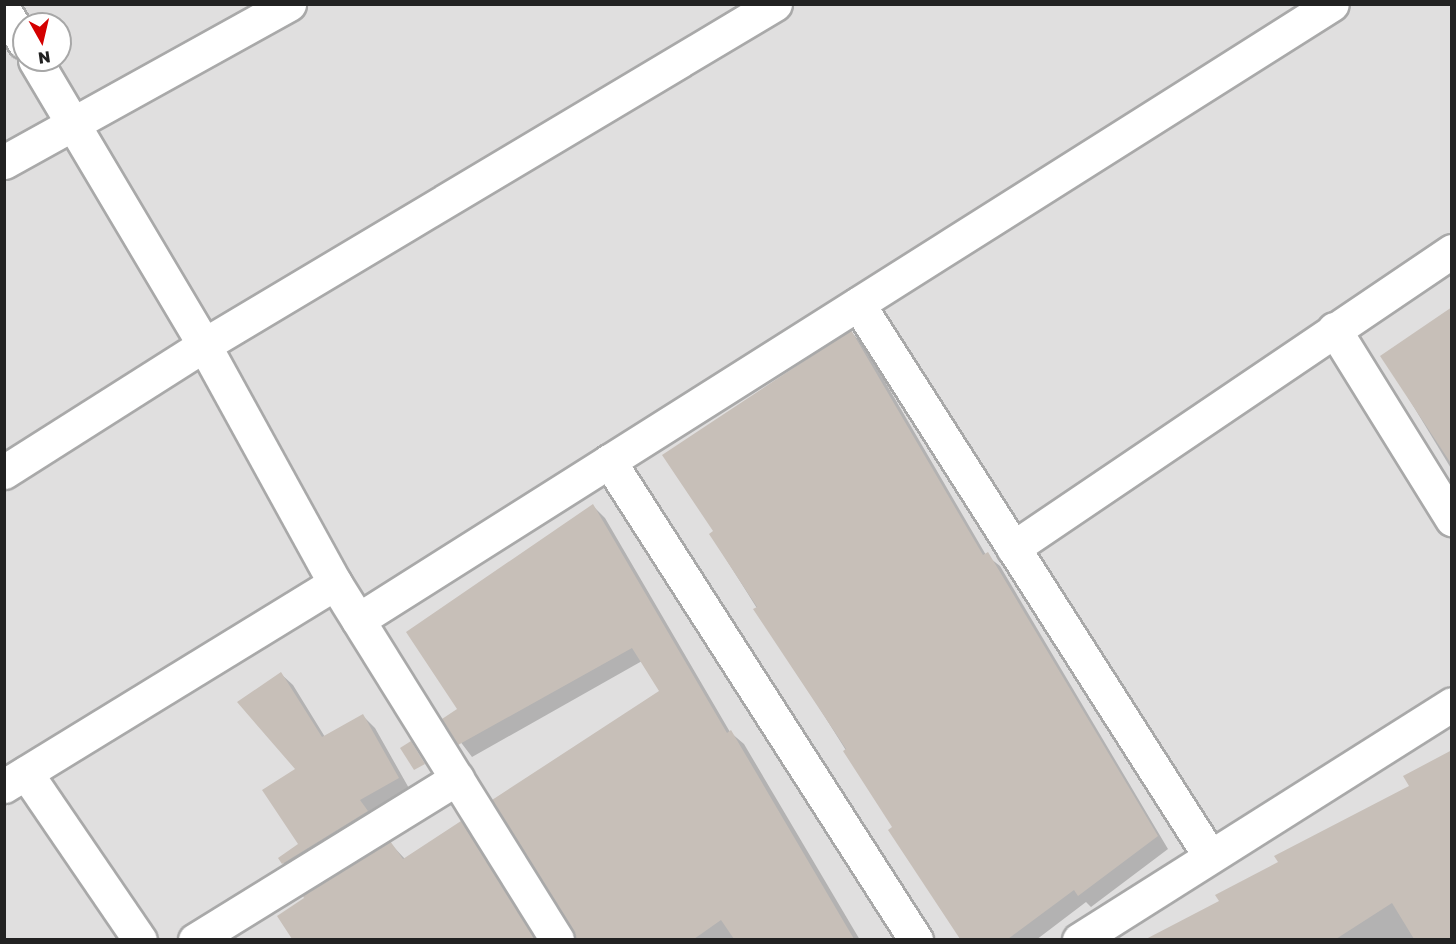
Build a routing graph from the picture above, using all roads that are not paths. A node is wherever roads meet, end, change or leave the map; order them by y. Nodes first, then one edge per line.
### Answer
1 (289, 4) edge
2 (775, 4) edge
3 (1332, 4) edge
4 (43, 72) edge
5 (75, 123) junction
6 (4, 162) edge
7 (1452, 251) edge
8 (858, 304) junction
9 (1334, 329) junction
10 (204, 345) junction
11 (609, 461) junction
12 (4, 472) edge
13 (1452, 519) edge
14 (1013, 548) junction
15 (335, 583) junction
16 (358, 620) junction
17 (1452, 704) edge
18 (457, 778) junction
19 (15, 779) edge
20 (1210, 856) junction
21 (140, 939) edge
22 (195, 939) edge
23 (557, 939) edge
24 (916, 939) edge
25 (1079, 939) edge

1 - 5 street
2 - 10 street
3 - 8 street
4 - 5 street
5 - 6 street
5 - 10 street
7 - 9 street
8 - 11 street
8 - 14 street
9 - 13 street
9 - 14 street
10 - 12 street
10 - 15 street
11 - 16 street
11 - 24 street
14 - 20 street
15 - 16 street
15 - 19 street
16 - 18 street
17 - 20 street
18 - 22 street
18 - 23 street
19 - 21 street
20 - 25 street

